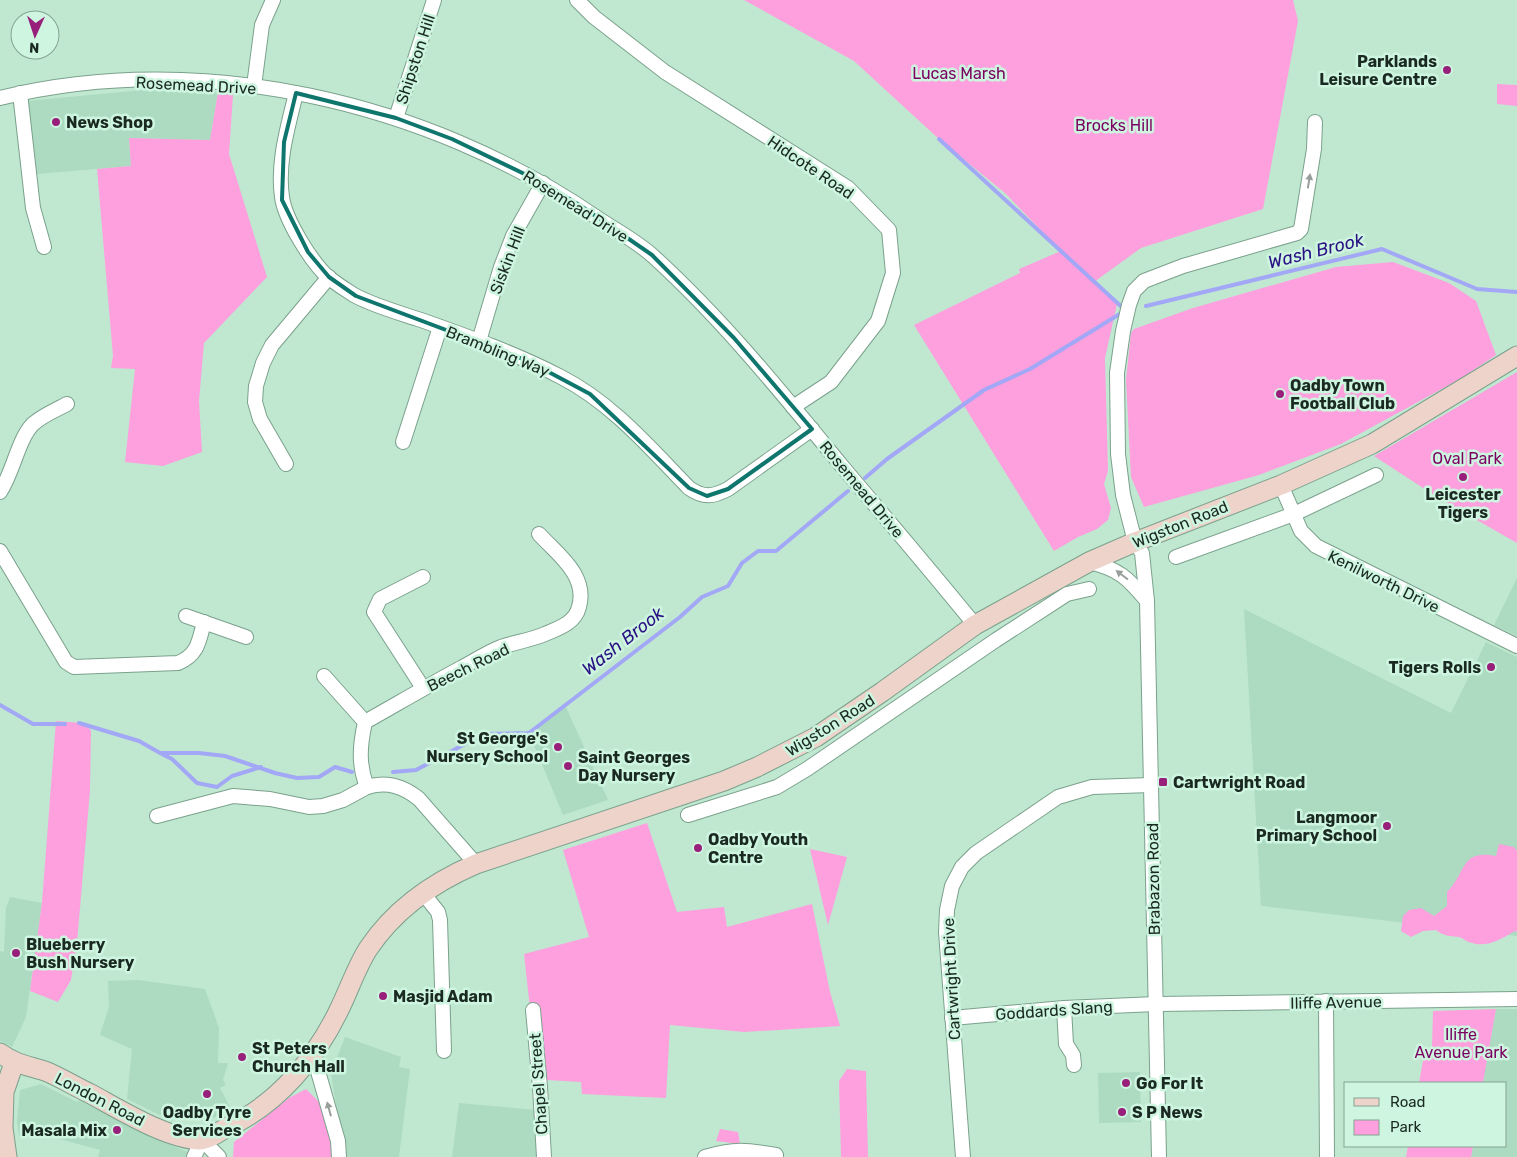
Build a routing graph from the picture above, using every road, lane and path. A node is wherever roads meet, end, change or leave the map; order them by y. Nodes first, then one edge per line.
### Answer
1 (273, 0) edge
2 (434, 0) edge
3 (577, 0) edge
4 (254, 86) junction
5 (20, 93) junction
6 (296, 93) junction
7 (0, 98) edge
8 (396, 118) junction
9 (1315, 122) dead end
10 (543, 183) junction
11 (44, 247) dead end
12 (329, 278) junction
13 (440, 327) junction
14 (479, 341) junction
15 (1517, 356) edge
16 (68, 404) dead end
17 (793, 407) junction
18 (812, 429) junction
19 (403, 442) dead end
20 (286, 464) dead end
21 (1376, 475) dead end
22 (1281, 485) junction
23 (0, 492) edge
24 (1294, 514) junction
25 (539, 534) dead end
26 (1135, 542) junction
27 (0, 551) edge
28 (1176, 557) dead end
29 (1089, 562) junction
30 (6, 575) edge
31 (423, 577) dead end
32 (1089, 589) dead end
33 (1148, 601) junction
34 (186, 616) dead end
35 (204, 622) junction
36 (974, 625) junction
37 (246, 637) dead end
38 (1517, 646) edge
39 (324, 676) dead end
40 (423, 688) junction
41 (882, 692) junction
42 (895, 709) junction
43 (365, 722) junction
44 (724, 781) junction
45 (1151, 785) junction
46 (367, 786) junction
47 (732, 801) junction
48 (688, 815) dead end
49 (157, 816) dead end
50 (476, 864) junction
51 (423, 893) junction
52 (1517, 999) edge
53 (1326, 1001) junction
54 (1156, 1004) junction
55 (1064, 1008) junction
56 (533, 1010) dead end
57 (952, 1018) junction
58 (444, 1050) dead end
59 (313, 1054) junction
60 (7, 1058) edge
61 (1074, 1065) dead end
62 (202, 1140) junction
63 (770, 1155) edge
64 (7, 1157) edge
65 (194, 1157) edge
66 (219, 1157) edge
67 (338, 1157) edge
68 (544, 1157) edge
69 (705, 1157) edge
70 (963, 1157) edge
71 (1159, 1157) edge
72 (1328, 1157) edge

1 - 4 street
2 - 8 street, Shipston Hill
3 - 17 street, Hidcote Road
4 - 5 street, Rosemead Drive
4 - 6 street, Rosemead Drive
5 - 7 street, Rosemead Drive
5 - 11 street
6 - 8 street, Rosemead Drive
6 - 12 street, Brambling Way
8 - 10 street, Rosemead Drive
26 -> 9 street, Brabazon Road
10 - 14 street, Siskin Hill
10 - 17 street, Rosemead Drive
12 - 13 street, Brambling Way
12 - 20 street
13 - 14 street, Brambling Way
13 - 19 street
14 - 18 street, Brambling Way
15 - 22 main road, Wigston Road
16 - 23 street
17 - 18 street, Rosemead Drive
18 - 36 street, Rosemead Drive
21 - 24 street, Wigston Road
22 - 24 street, Kenilworth Drive
22 - 26 main road, Wigston Road
24 - 28 street, Wigston Road
24 - 38 street, Kenilworth Drive
25 - 40 street, Beech Road
26 - 29 main road, Wigston Road
26 - 33 street, Brabazon Road
27 - 30 street
33 -> 29 street
29 - 36 main road, Wigston Road
30 - 35 street
31 - 40 street
32 - 42 street, Wigston Road
33 - 45 street, Brabazon Road
34 - 35 street
35 - 37 street
36 - 41 main road, Wigston Road
39 - 43 street
40 - 43 street, Beech Road
41 - 42 street
41 - 44 main road, Wigston Road
42 - 47 street, Wigston Road
43 - 46 street
44 - 47 street
44 - 50 main road, Wigston Road
45 - 54 street, Brabazon Road
45 - 57 street, Cartwright Drive
46 - 49 street
46 - 50 street
47 - 48 street, Wigston Road
50 - 51 main road, Wigston Road
51 - 58 street
51 - 59 main road, Wigston Road
52 - 53 street, Iliffe Avenue
53 - 54 street, Iliffe Avenue
53 - 72 street
54 - 55 street, Goddards Slang
54 - 71 street, Brabazon Road
55 - 57 street, Goddards Slang
55 - 61 street
56 - 68 street, Chapel Street
57 - 70 street, Cartwright Drive
59 - 62 main road, Wigston Road
67 -> 59 street
60 - 62 main road, London Road
60 - 64 main road
62 - 65 street
62 - 66 street
63 - 69 street

